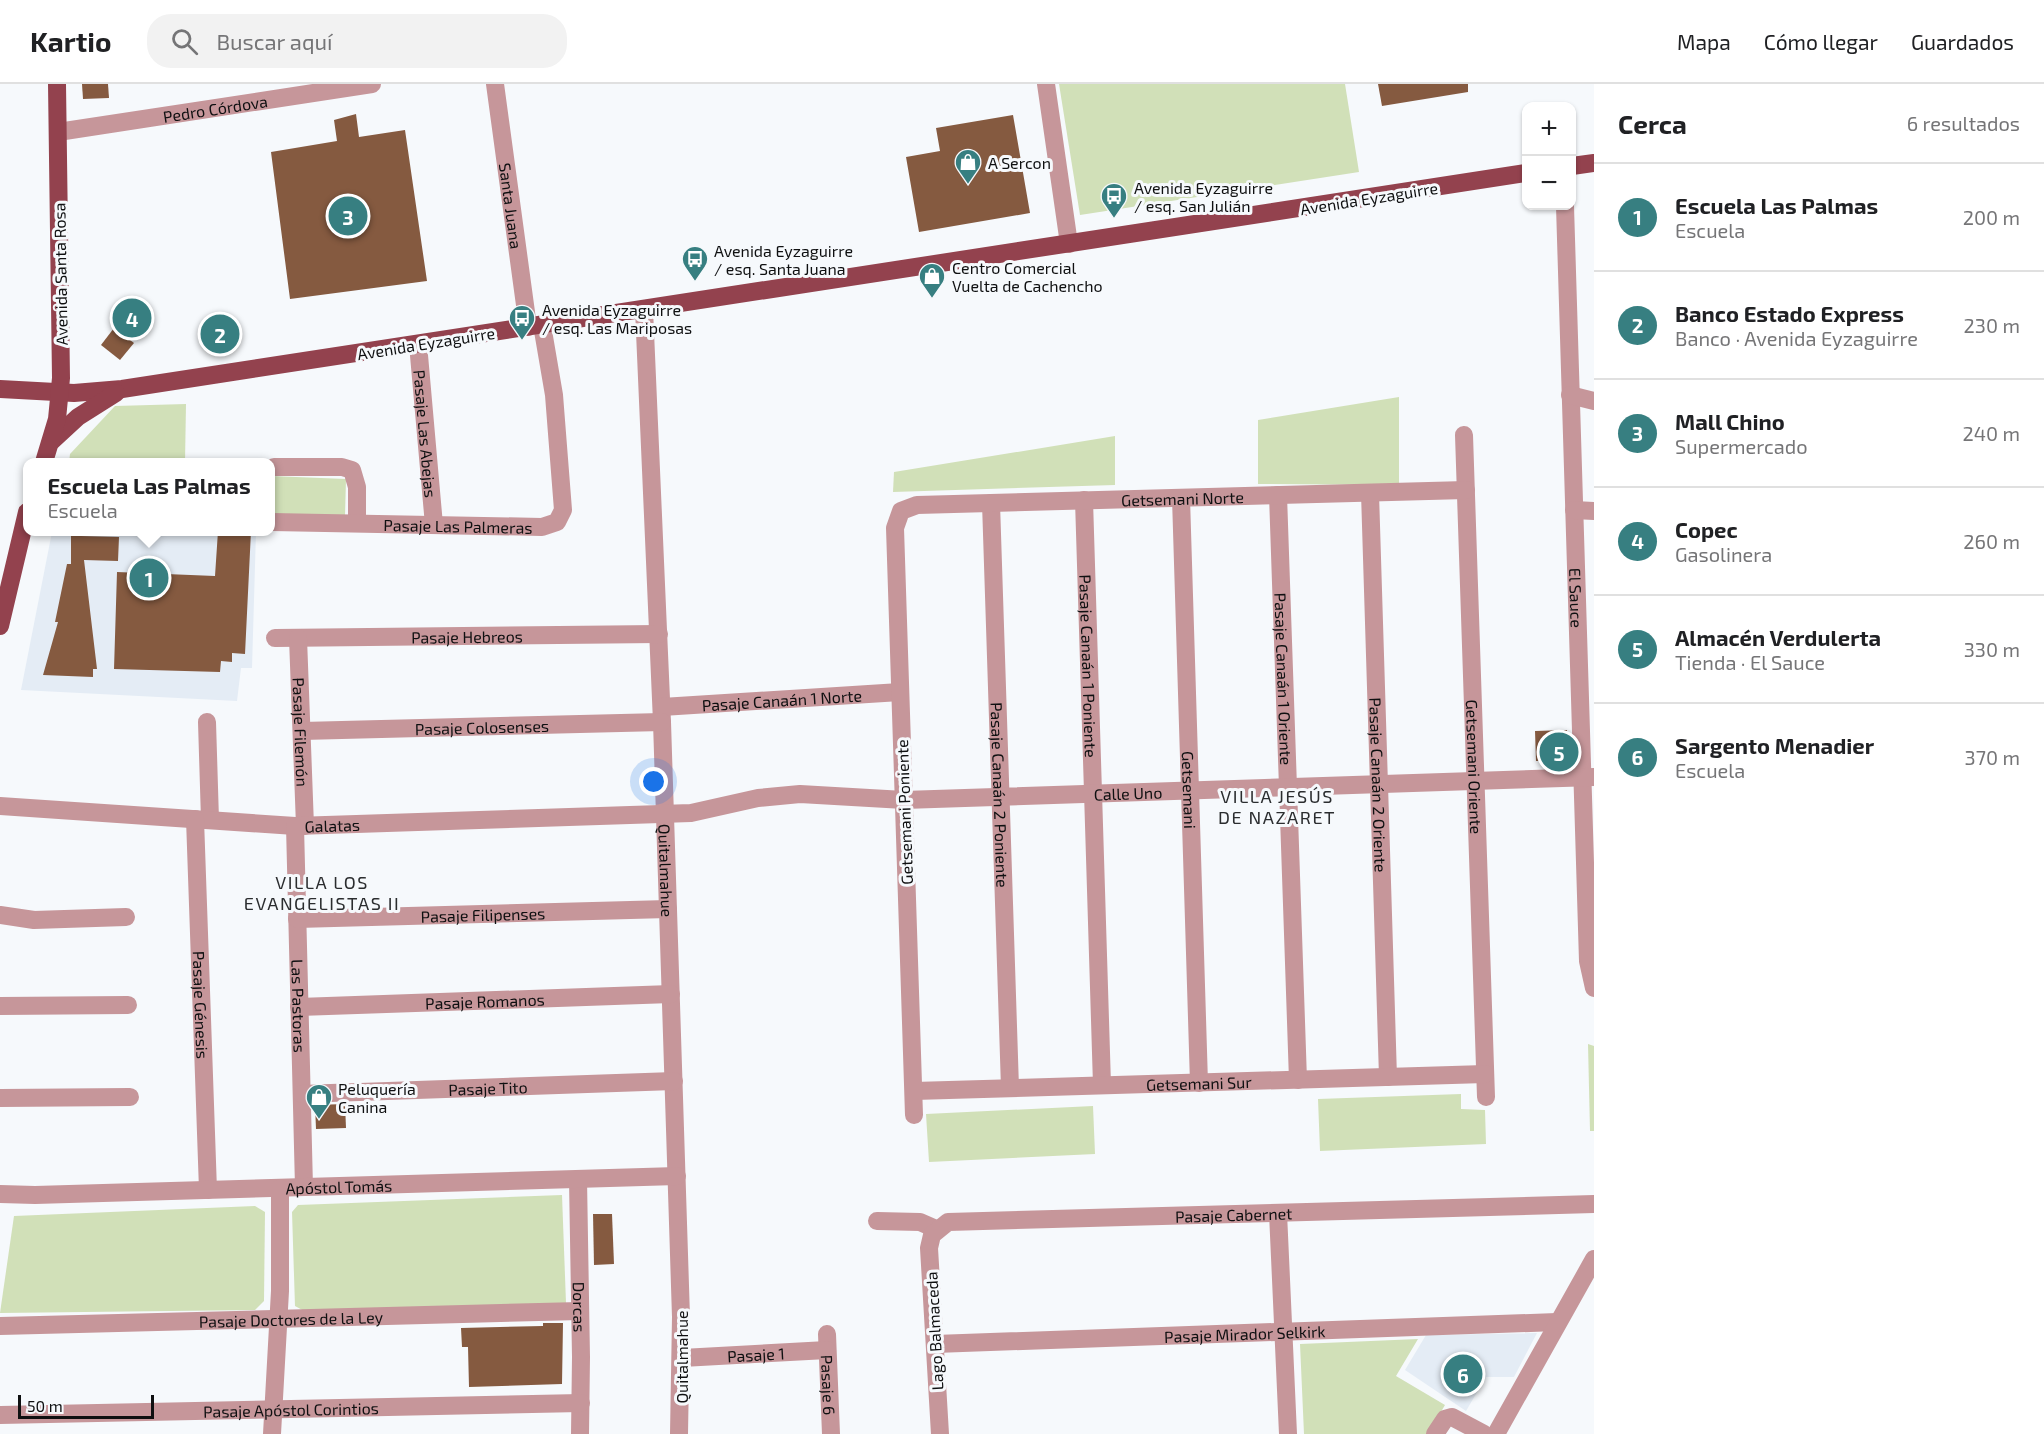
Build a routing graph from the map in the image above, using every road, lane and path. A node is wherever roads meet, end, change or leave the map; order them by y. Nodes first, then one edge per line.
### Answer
1 (57, 84) edge
2 (372, 84) edge
3 (495, 84) edge
4 (1046, 84) edge
5 (58, 132) junction
6 (1594, 163) edge
7 (1576, 165) edge
8 (1522, 174) edge
9 (1565, 210) edge
10 (1069, 244) junction
11 (644, 309) junction
12 (535, 326) junction
13 (418, 344) junction
14 (0, 389) edge
15 (122, 389) junction
16 (60, 393) junction
17 (1570, 395) junction
18 (1594, 401) edge
19 (1464, 435) dead end
20 (51, 442) junction
21 (45, 458) edge
22 (275, 467) edge
23 (1466, 490) junction
24 (1370, 493) junction
25 (1278, 495) junction
26 (1181, 498) junction
27 (1084, 500) junction
28 (991, 503) junction
29 (1574, 510) junction
30 (902, 511) joint
31 (1594, 511) edge
32 (275, 522) edge
33 (557, 522) joint
34 (357, 523) junction
35 (434, 525) junction
36 (23, 529) edge
37 (1585, 598) edge
38 (0, 626) edge
39 (658, 634) junction
40 (275, 638) dead end
41 (298, 638) junction
42 (900, 692) junction
43 (662, 715) junction
44 (207, 722) dead end
45 (302, 731) junction
46 (1587, 778) edge
47 (1475, 781) junction
48 (1379, 784) junction
49 (1288, 787) junction
50 (1190, 790) junction
51 (1093, 794) junction
52 (1001, 796) junction
53 (904, 800) junction
54 (0, 806) edge
55 (665, 815) junction
56 (203, 819) junction
57 (300, 826) junction
58 (668, 909) junction
59 (0, 915) edge
60 (126, 916) dead end
61 (297, 919) junction
62 (1594, 988) edge
63 (671, 994) junction
64 (128, 1005) dead end
65 (0, 1006) edge
66 (300, 1007) junction
67 (1485, 1074) junction
68 (1388, 1077) junction
69 (1298, 1080) junction
70 (674, 1081) junction
71 (1199, 1083) junction
72 (1102, 1085) junction
73 (1010, 1088) junction
74 (914, 1091) junction
75 (302, 1094) junction
76 (130, 1097) dead end
77 (1486, 1097) dead end
78 (0, 1098) edge
79 (914, 1115) dead end
80 (677, 1176) junction
81 (578, 1179) junction
82 (304, 1187) junction
83 (279, 1188) junction
84 (208, 1190) junction
85 (0, 1196) edge
86 (1594, 1204) edge
87 (1278, 1213) junction
88 (877, 1221) dead end
89 (936, 1229) junction
90 (1594, 1259) edge
91 (580, 1311) junction
92 (279, 1319) junction
93 (1557, 1322) junction
94 (0, 1326) edge
95 (1283, 1331) junction
96 (827, 1342) joint
97 (935, 1344) junction
98 (682, 1358) junction
99 (581, 1403) junction
100 (273, 1409) junction
101 (0, 1415) edge
102 (272, 1434) edge
103 (580, 1434) edge
104 (680, 1434) edge
105 (831, 1434) edge
106 (940, 1434) edge
107 (1288, 1434) edge
108 (1435, 1434) edge
109 (1484, 1434) edge
110 (1496, 1434) edge

1 - 5 main road, Avenida Santa Rosa
2 - 5 street, Pedro Córdova
3 - 12 street, Santa Juana
4 - 10 street
5 - 16 main road, Avenida Santa Rosa
6 - 7 main road
8 - 10 main road, Avenida Eyzaguirre
9 - 17 street, El Sauce
10 - 11 main road, Avenida Eyzaguirre
11 - 12 main road, Avenida Eyzaguirre
11 - 39 street, Quitalmahue
12 - 13 main road, Avenida Eyzaguirre
12 - 33 street, Santa Juana
13 - 15 main road, Avenida Eyzaguirre
13 - 35 street, Pasaje Las Abejas
14 - 16 main road, Avenida Eyzaguirre
15 - 16 main road, Avenida Eyzaguirre
15 - 20 main road
16 - 20 main road, Avenida Santa Rosa
17 - 18 street
17 - 29 street, El Sauce
19 - 23 street, Getsemani Oriente
20 - 21 main road, Avenida Santa Rosa
22 - 34 street
23 - 24 street, Getsemani Norte
23 - 47 street, Getsemani Oriente
24 - 25 street, Getsemani Norte
24 - 48 street, Pasaje Canaán 2 Oriente
25 - 26 street, Getsemani Norte
25 - 49 street, Pasaje Canaán 1 Oriente
26 - 27 street, Getsemani Norte
26 - 50 street, Getsemani
27 - 28 street, Getsemani Norte
27 - 51 street, Pasaje Canaán 1 Poniente
28 - 30 street, Getsemani Norte
28 - 52 street, Pasaje Canaán 2 Poniente
29 - 31 street
29 - 37 street, El Sauce
30 - 42 street, Getsemani Poniente
32 - 34 street, Pasaje Las Palmeras
33 - 35 street, Pasaje Las Palmeras
34 - 35 street, Pasaje Las Palmeras
36 - 38 main road
37 - 46 street, El Sauce
39 - 41 street, Pasaje Hebreos
39 - 43 street, Quitalmahue
40 - 41 street, Pasaje Hebreos
41 - 45 street, Pasaje Filemón
42 - 43 street, Pasaje Canaán 1 Norte
42 - 53 street, Getsemani Poniente
43 - 45 street, Pasaje Colosenses
43 - 55 street, Quitalmahue
44 - 56 street, Pasaje Génesis
45 - 57 street, Pasaje Filemón
46 - 47 street, Calle Uno
46 - 62 street, El Sauce
47 - 48 street, Calle Uno
47 - 67 street, Getsemani Oriente
48 - 49 street, Calle Uno
48 - 68 street, Pasaje Canaán 2 Oriente
49 - 50 street, Calle Uno
49 - 69 street, Pasaje Canaán 1 Oriente
50 - 51 street, Calle Uno
50 - 71 street, Getsemani
51 - 52 street, Calle Uno
51 - 72 street, Pasaje Canaán 1 Poniente
52 - 53 street, Calle Uno
52 - 73 street, Pasaje Canaán 2 Poniente
53 - 55 street, Calle Uno
53 - 74 street, Getsemani Poniente
54 - 56 street, Galatas
55 - 57 street, Galatas
55 - 58 street, Quitalmahue
56 - 57 street, Galatas
56 - 84 street, Pasaje Génesis
57 - 61 street, Las Pastoras
58 - 61 street, Pasaje Filipenses
58 - 63 street, Quitalmahue
59 - 60 street
61 - 66 street, Las Pastoras
63 - 66 street, Pasaje Romanos
63 - 70 street, Quitalmahue
64 - 65 street
66 - 75 street, Las Pastoras
67 - 68 street, Getsemani Sur
67 - 77 street, Getsemani Oriente
68 - 69 street, Getsemani Sur
69 - 71 street, Getsemani Sur
70 - 75 street, Pasaje Tito
70 - 80 street, Quitalmahue
71 - 72 street, Getsemani Sur
72 - 73 street, Getsemani Sur
73 - 74 street, Getsemani Sur
74 - 79 street, Getsemani Poniente
75 - 82 street, Las Pastoras
76 - 78 street
80 - 81 street, Apóstol Tomás
80 - 98 street, Quitalmahue
81 - 82 street, Apóstol Tomás
81 - 91 street, Dorcas
82 - 83 street, Apóstol Tomás
83 - 84 street, Apóstol Tomás
83 - 92 street
84 - 85 street, Apóstol Tomás
86 - 87 street, Pasaje Cabernet
87 - 89 street, Pasaje Cabernet
87 - 95 street
88 - 89 street
89 - 97 street, Lago Balmaceda
90 - 93 street
91 - 92 street, Pasaje Doctores de la Ley
91 - 99 street, Dorcas
92 - 94 street, Pasaje Doctores de la Ley
92 - 100 street
93 - 95 street, Pasaje Mirador Selkirk
93 - 110 street
95 - 97 street, Pasaje Mirador Selkirk
95 - 107 street
96 - 98 street, Pasaje 1
96 - 105 street, Pasaje 6
97 - 106 street, Lago Balmaceda
98 - 104 street, Quitalmahue
99 - 100 street, Pasaje Apóstol Corintios
99 - 103 street, Dorcas
100 - 101 street, Pasaje Apóstol Corintios
100 - 102 street
108 - 109 street

